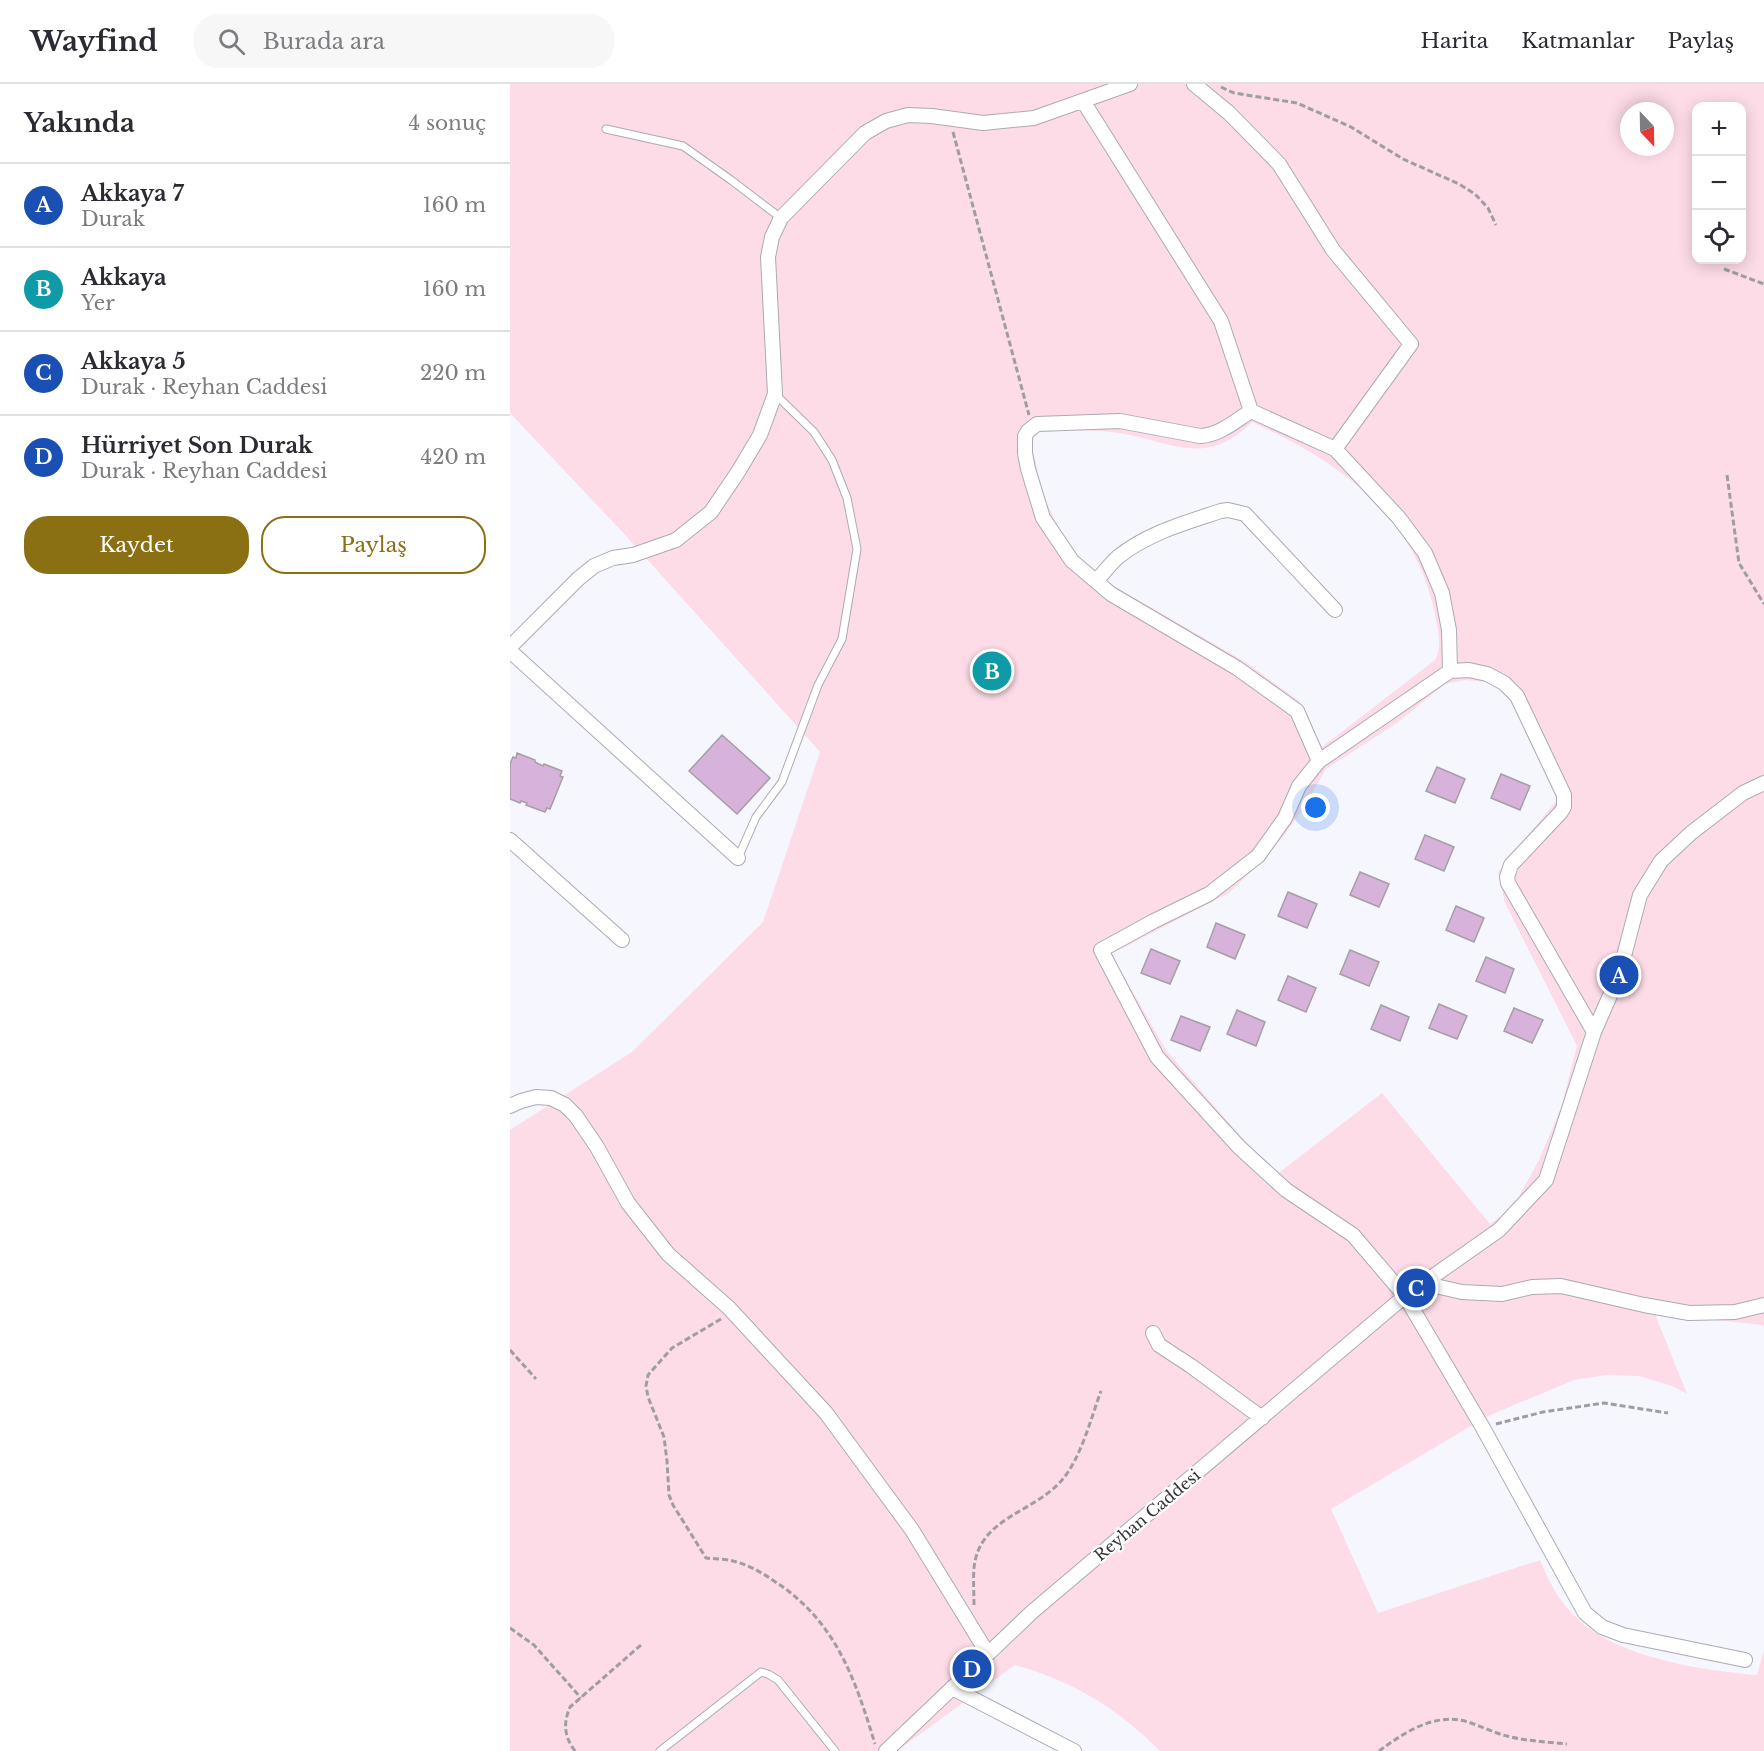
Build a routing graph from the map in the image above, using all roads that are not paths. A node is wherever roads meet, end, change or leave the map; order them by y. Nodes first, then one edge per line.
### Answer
1 (1130, 84) edge
2 (1194, 84) edge
3 (1083, 101) junction
4 (606, 129) dead end
5 (781, 218) junction
6 (775, 394) junction
7 (1251, 411) junction
8 (1335, 449) junction
9 (1096, 581) junction
10 (1335, 610) dead end
11 (510, 649) edge
12 (1450, 671) junction
13 (1319, 760) junction
14 (1764, 783) edge
15 (510, 840) edge
16 (738, 858) joint
17 (622, 940) dead end
18 (1594, 1032) junction
19 (510, 1106) edge
20 (1414, 1289) junction
21 (1764, 1305) edge
22 (1153, 1333) dead end
23 (1262, 1418) junction
24 (988, 1654) junction
25 (1745, 1659) dead end
26 (952, 1688) junction
27 (660, 1751) edge
28 (835, 1751) edge
29 (886, 1751) edge
30 (1074, 1751) edge

1 - 3 street
2 - 8 street
3 - 5 street
3 - 7 street
4 - 5 lane
5 - 6 street
6 - 11 street
6 - 16 lane
7 - 8 street
7 - 9 street
8 - 12 street
9 - 10 street
9 - 13 street
11 - 16 street
12 - 13 street
12 - 18 street
13 - 20 street
14 - 18 street, Reyhan Caddesi
15 - 17 street
18 - 20 street, Reyhan Caddesi
19 - 24 street
20 - 21 street
20 - 23 street, Reyhan Caddesi
20 - 25 street
22 - 23 street
23 - 24 street, Reyhan Caddesi
24 - 26 street, Reyhan Caddesi
26 - 29 street, Reyhan Caddesi
26 - 30 street
27 - 28 lane

